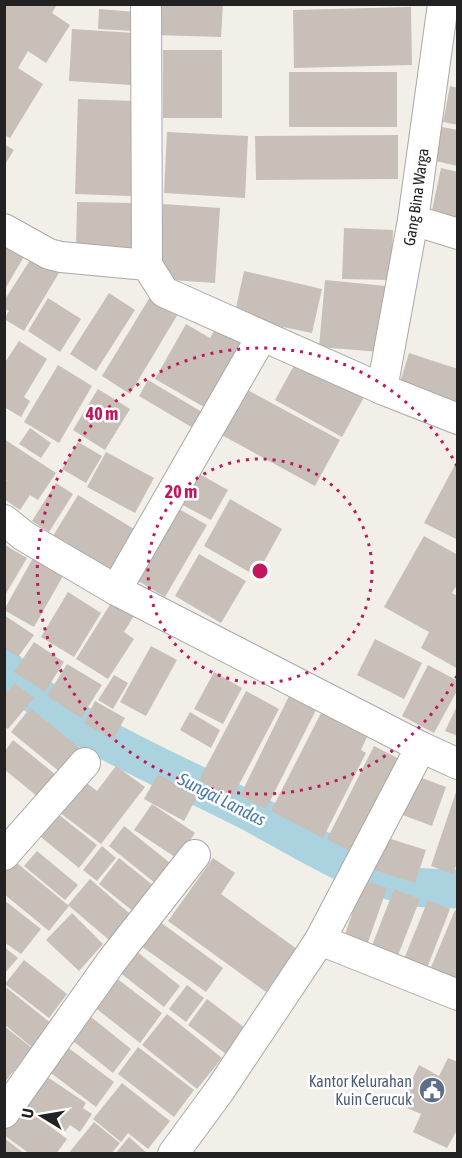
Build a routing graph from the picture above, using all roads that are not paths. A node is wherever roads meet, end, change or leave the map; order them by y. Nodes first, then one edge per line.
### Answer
1 (146, 4) edge
2 (443, 4) edge
3 (413, 220) junction
4 (4, 229) edge
5 (458, 234) edge
6 (147, 265) junction
7 (262, 336) junction
8 (382, 389) junction
9 (458, 419) edge
10 (4, 520) edge
11 (116, 590) junction
12 (421, 747) junction
13 (85, 763) dead end
14 (458, 764) edge
15 (4, 855) edge
16 (195, 855) dead end
17 (320, 940) junction
18 (458, 995) edge
19 (4, 1113) edge
20 (173, 1154) edge

1 - 6 street
2 - 3 street, Gang Bina Warga
3 - 5 street
3 - 8 street, Gang Bina Warga
4 - 6 street
6 - 7 street
7 - 8 street
7 - 11 street
8 - 9 street
10 - 11 street
11 - 12 street
12 - 14 street
12 - 17 street
13 - 15 street
16 - 19 street
17 - 18 street
17 - 20 street

